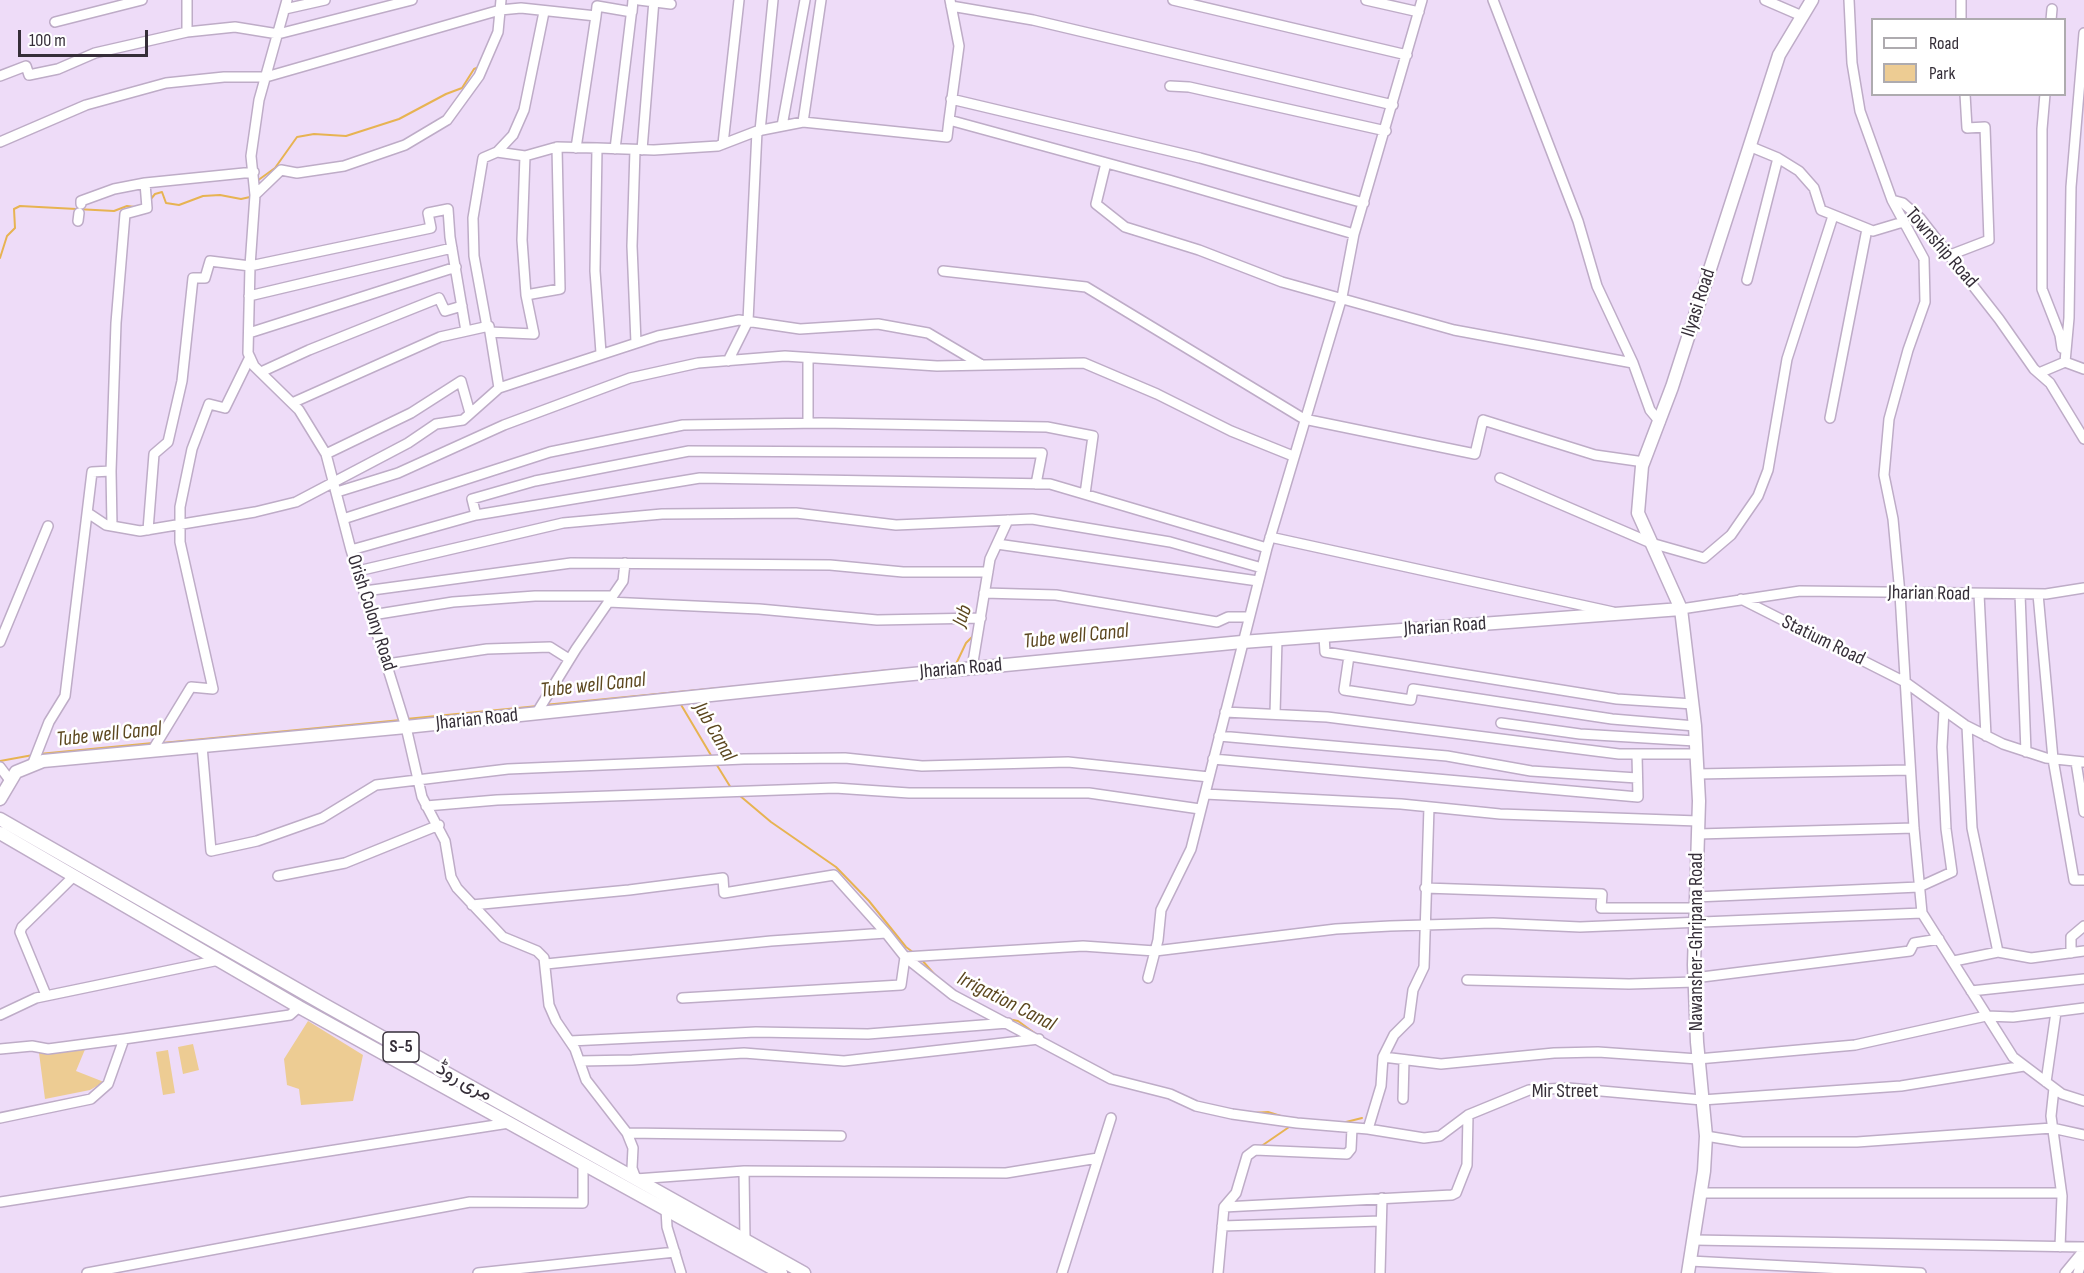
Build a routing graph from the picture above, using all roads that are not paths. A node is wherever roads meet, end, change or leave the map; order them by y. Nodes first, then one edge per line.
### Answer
1 (142, 0) edge
2 (187, 0) edge
3 (325, 0) edge
4 (412, 0) edge
5 (639, 0) edge
6 (739, 0) edge
7 (773, 0) edge
8 (805, 0) edge
9 (821, 0) edge
10 (1173, 0) edge
11 (1366, 0) edge
12 (1422, 0) edge
13 (1493, 0) edge
14 (1765, 0) edge
15 (1812, 0) edge
16 (1849, 0) edge
17 (1961, 0) edge
18 (653, 1) edge
19 (950, 3) edge
20 (527, 4) edge
21 (671, 4) dead end
22 (286, 5) edge
23 (503, 6) edge
24 (597, 8) edge
25 (544, 12) junction
26 (1419, 12) junction
27 (1802, 16) junction
28 (1961, 18) edge
29 (55, 22) dead end
30 (187, 32) junction
31 (2084, 33) edge
32 (278, 34) junction
33 (1407, 55) junction
34 (0, 76) edge
35 (266, 77) junction
36 (1170, 86) dead end
37 (1965, 96) edge
38 (2045, 96) edge
39 (951, 99) junction
40 (1393, 105) junction
41 (949, 120) junction
42 (803, 122) junction
43 (782, 126) junction
44 (1386, 130) junction
45 (758, 131) junction
46 (0, 142) edge
47 (723, 144) junction
48 (1749, 146) junction
49 (557, 147) junction
50 (576, 148) junction
51 (597, 148) junction
52 (615, 149) junction
53 (639, 150) junction
54 (497, 152) junction
55 (525, 156) junction
56 (1778, 158) junction
57 (1106, 163) junction
58 (254, 174) junction
59 (145, 183) junction
60 (255, 195) junction
61 (1892, 200) junction
62 (1364, 203) junction
63 (79, 213) dead end
64 (1833, 216) junction
65 (1902, 222) junction
66 (1867, 229) junction
67 (1354, 234) junction
68 (452, 248) junction
69 (1950, 255) junction
70 (250, 266) junction
71 (456, 267) junction
72 (943, 271) dead end
73 (1747, 280) dead end
74 (526, 295) junction
75 (249, 296) junction
76 (1342, 297) junction
77 (462, 306) junction
78 (748, 321) junction
79 (488, 329) junction
80 (466, 331) junction
81 (249, 333) junction
82 (636, 343) junction
83 (601, 353) junction
84 (250, 357) junction
85 (808, 358) junction
86 (728, 361) junction
87 (2065, 362) junction
88 (1633, 363) junction
89 (982, 365) junction
90 (2084, 369) edge
91 (261, 372) junction
92 (2039, 373) junction
93 (499, 388) junction
94 (292, 403) junction
95 (470, 413) junction
96 (1304, 418) junction
97 (1830, 418) dead end
98 (1660, 422) junction
99 (808, 423) junction
100 (2084, 439) edge
101 (326, 454) junction
102 (1293, 456) junction
103 (1644, 462) junction
104 (111, 471) junction
105 (1500, 478) dead end
106 (335, 482) junction
107 (1036, 484) junction
108 (337, 492) junction
109 (1085, 494) junction
110 (88, 513) junction
111 (476, 515) junction
112 (343, 519) junction
113 (1008, 520) junction
114 (180, 523) junction
115 (48, 526) dead end
116 (112, 526) junction
117 (148, 530) junction
118 (1270, 537) junction
119 (1651, 543) junction
120 (997, 544) junction
121 (1267, 548) junction
122 (351, 550) junction
123 (625, 563) junction
124 (1262, 568) junction
125 (358, 571) junction
126 (988, 572) junction
127 (1258, 580) junction
128 (2084, 588) edge
129 (365, 591) junction
130 (984, 593) junction
131 (1900, 594) junction
132 (1979, 594) junction
133 (2020, 594) junction
134 (2038, 594) junction
135 (610, 599) junction
136 (1741, 599) junction
137 (1681, 609) junction
138 (1622, 614) junction
139 (372, 615) junction
140 (1248, 617) junction
141 (981, 618) junction
142 (1324, 636) junction
143 (1277, 639) junction
144 (0, 642) edge
145 (1242, 642) junction
146 (1349, 656) junction
147 (569, 659) junction
148 (387, 664) junction
149 (972, 668) junction
150 (1905, 682) junction
151 (1693, 705) junction
152 (1944, 710) junction
153 (1225, 712) junction
154 (536, 714) junction
155 (1275, 714) junction
156 (1501, 723) dead end
157 (1695, 726) junction
158 (1967, 726) junction
159 (406, 728) junction
160 (1219, 736) junction
161 (1986, 736) junction
162 (1695, 741) junction
163 (202, 746) junction
164 (152, 751) junction
165 (2026, 752) junction
166 (1696, 754) junction
167 (1637, 755) junction
168 (1213, 759) junction
169 (2053, 759) junction
170 (2080, 762) edge
171 (33, 763) junction
172 (0, 767) edge
173 (1910, 770) junction
174 (1697, 774) junction
175 (1209, 777) junction
176 (418, 778) junction
177 (1637, 778) junction
178 (9, 779) junction
179 (1204, 794) junction
180 (0, 800) edge
181 (426, 806) junction
182 (1429, 807) junction
183 (1200, 809) junction
184 (2084, 812) edge
185 (0, 819) edge
186 (1698, 820) junction
187 (439, 825) junction
188 (1914, 828) junction
189 (0, 833) edge
190 (1698, 834) junction
191 (74, 876) junction
192 (278, 876) dead end
193 (2084, 880) edge
194 (1919, 887) junction
195 (1425, 888) junction
196 (116, 893) junction
197 (1695, 902) junction
198 (472, 905) junction
199 (1922, 913) junction
200 (1695, 924) junction
201 (1424, 926) junction
202 (2084, 926) edge
203 (886, 933) junction
204 (1939, 939) junction
205 (1155, 951) junction
206 (2084, 951) edge
207 (1998, 952) junction
208 (2071, 953) junction
209 (905, 957) junction
210 (219, 960) junction
211 (1954, 961) junction
212 (546, 964) junction
213 (1148, 978) dead end
214 (2084, 979) edge
215 (1467, 980) dead end
216 (1695, 980) junction
217 (1971, 992) junction
218 (46, 995) junction
219 (682, 998) dead end
220 (298, 1007) junction
221 (2084, 1008) edge
222 (2056, 1012) junction
223 (0, 1015) edge
224 (1986, 1016) junction
225 (1009, 1023) junction
226 (373, 1032) junction
227 (124, 1039) junction
228 (1039, 1039) junction
229 (570, 1041) junction
230 (367, 1044) junction
231 (0, 1049) edge
232 (1383, 1057) junction
233 (1698, 1059) junction
234 (580, 1060) junction
235 (1404, 1060) junction
236 (2024, 1066) junction
237 (2050, 1085) junction
238 (1403, 1099) dead end
239 (1702, 1100) junction
240 (2084, 1101) edge
241 (1468, 1115) junction
242 (0, 1118) edge
243 (1111, 1118) dead end
244 (509, 1123) junction
245 (1352, 1128) junction
246 (2052, 1128) junction
247 (1368, 1129) junction
248 (627, 1133) junction
249 (2084, 1135) edge
250 (841, 1136) dead end
251 (1706, 1136) junction
252 (1098, 1158) junction
253 (583, 1163) junction
254 (744, 1171) junction
255 (636, 1179) junction
256 (1701, 1192) junction
257 (2061, 1193) junction
258 (1382, 1198) junction
259 (0, 1202) edge
260 (1224, 1207) junction
261 (666, 1209) junction
262 (1381, 1221) junction
263 (1222, 1226) junction
264 (745, 1240) junction
265 (1694, 1240) junction
266 (2060, 1247) junction
267 (2084, 1250) edge
268 (675, 1252) junction
269 (1689, 1267) edge
270 (87, 1273) edge
271 (478, 1273) edge
272 (681, 1273) edge
273 (781, 1273) edge
274 (804, 1273) edge
275 (1062, 1273) edge
276 (1218, 1273) edge
277 (1380, 1273) edge
278 (1921, 1273) edge
279 (2065, 1273) edge
280 (2078, 1273) edge

1 - 29 street
2 - 30 street
3 - 22 street
4 - 32 street
5 - 18 street
6 - 47 street
7 - 45 street
8 - 43 street
9 - 42 street
10 - 33 street
11 - 26 street
12 - 26 street
13 - 88 street
14 - 27 street
15 - 27 main road, Ilyasi Road
16 - 61 street, Township Road
17 - 28 street
18 - 21 street
18 - 53 street
19 - 39 street
19 - 40 street
20 - 23 street
20 - 25 street
22 - 32 street
23 - 35 street
23 - 60 street
24 - 25 street
24 - 50 street
24 - 52 street
25 - 54 street
26 - 33 street
27 - 48 main road, Ilyasi Road
30 - 32 street
30 - 34 street
31 - 87 street
32 - 35 street
33 - 40 street
35 - 46 street
35 - 58 street
36 - 44 street
37 - 69 street
38 - 87 street
39 - 41 street
39 - 62 street
40 - 44 street
41 - 42 street
41 - 57 street
42 - 43 street
43 - 45 street
44 - 62 street
45 - 47 street
45 - 78 street
47 - 53 street
48 - 56 street
48 - 98 main road, Ilyasi Road
49 - 50 street
49 - 55 street
49 - 74 street
50 - 51 street
51 - 52 street
51 - 83 street
52 - 53 street
53 - 82 street
54 - 55 street
54 - 79 street
55 - 74 street
56 - 64 street
56 - 73 street
57 - 67 street
57 - 76 street
58 - 59 street
58 - 60 street
59 - 63 street
59 - 104 street
60 - 70 street
61 - 65 street
61 - 69 street, Township Road
62 - 67 street
64 - 66 street
64 - 119 street
65 - 66 street
65 - 131 street
66 - 97 street
67 - 76 street
68 - 70 street
68 - 71 street
68 - 75 street
69 - 92 street, Township Road
70 - 75 street
70 - 117 street
71 - 77 street
71 - 81 street
72 - 96 street
74 - 79 street
75 - 81 street
76 - 88 street
76 - 96 street
77 - 80 street
77 - 91 street
78 - 82 street
78 - 86 street
78 - 89 street
79 - 80 street
79 - 93 street
80 - 94 street
81 - 84 street
82 - 83 street
83 - 93 street
84 - 91 street, Orish Colony Road
84 - 114 street
85 - 86 street
85 - 89 street
85 - 99 street
86 - 108 street
87 - 90 street
87 - 92 street
88 - 98 street
89 - 102 street
91 - 94 street, Orish Colony Road
92 - 100 street, Township Road
93 - 95 street
94 - 101 street, Orish Colony Road
95 - 101 street
95 - 106 street
96 - 102 street
96 - 103 street
98 - 103 main road, Ilyasi Road
99 - 109 street
99 - 112 street
101 - 106 street, Orish Colony Road
102 - 118 street
103 - 119 main road, Ilyasi Road
104 - 110 street
104 - 116 street
105 - 119 street
106 - 108 street, Orish Colony Road
106 - 114 street
107 - 109 street
107 - 111 street
107 - 111 street
108 - 112 street, Orish Colony Road
109 - 121 street
110 - 116 street
110 - 171 street
111 - 122 street
112 - 122 street, Orish Colony Road
113 - 120 street
113 - 124 street
113 - 125 street
114 - 117 street
114 - 164 street
115 - 144 street
116 - 117 street
118 - 121 street
118 - 138 street
119 - 137 main road, Ilyasi Road
120 - 126 street
120 - 127 street
121 - 124 street
122 - 125 street, Orish Colony Road
123 - 126 street
123 - 129 street
123 - 135 street
124 - 127 street
125 - 129 street, Orish Colony Road
126 - 130 street
127 - 140 street
128 - 134 street, Jharian Road
129 - 139 street, Orish Colony Road
130 - 140 street
130 - 141 street
131 - 132 street, Jharian Road
131 - 136 street, Jharian Road
131 - 150 street
132 - 133 street, Jharian Road
132 - 161 street
133 - 134 street, Jharian Road
133 - 165 street
134 - 169 street
135 - 139 street
135 - 141 street
135 - 147 street
136 - 137 street, Jharian Road
136 - 150 street, Statium Road
137 - 138 main road, Jharian Road
137 - 151 main road, Nawansher-Ghripana Road
138 - 142 main road, Jharian Road
139 - 148 street, Orish Colony Road
140 - 145 street
141 - 149 street
142 - 143 main road, Jharian Road
142 - 146 street
143 - 145 main road, Jharian Road
143 - 155 street
145 - 149 main road, Jharian Road
145 - 153 street
146 - 151 street
146 - 157 street
147 - 148 street
147 - 154 street
148 - 159 street, Orish Colony Road
149 - 154 main road, Jharian Road
150 - 152 street, Statium Road
150 - 173 street
151 - 157 main road, Nawansher-Ghripana Road
152 - 158 street, Statium Road
152 - 194 street
153 - 155 street
153 - 160 street
154 - 159 main road, Jharian Road
155 - 167 street
156 - 162 street
157 - 162 main road, Nawansher-Ghripana Road
158 - 161 street, Statium Road
158 - 207 street
159 - 163 main road, Jharian Road
159 - 176 street, Orish Colony Road
160 - 168 street
160 - 177 street
161 - 165 street, Statium Road
162 - 166 main road, Nawansher-Ghripana Road
163 - 164 main road, Jharian Road
163 - 176 street
164 - 171 main road, Jharian Road
165 - 169 street, Statium Road
166 - 167 street
166 - 174 main road, Nawansher-Ghripana Road
167 - 177 street
168 - 175 street
168 - 177 street
169 - 170 street, Statium Road
169 - 193 street
170 - 184 street
171 - 178 main road, Jharian Road
172 - 178 street
173 - 174 street
173 - 188 street
174 - 186 main road, Nawansher-Ghripana Road
175 - 176 street
175 - 179 street
176 - 181 street, Orish Colony Road
178 - 180 main road
179 - 182 street
179 - 183 street
181 - 183 street
181 - 187 street, Orish Colony Road
182 - 186 street
182 - 195 street
183 - 205 street
185 - 196 main road, مری روڈ / S-5
186 - 190 main road, Nawansher-Ghripana Road
187 - 192 street
187 - 198 street, Orish Colony Road
188 - 190 street
188 - 194 street
189 - 191 main road, مری روڈ / S-5
190 - 197 main road, Nawansher-Ghripana Road
191 - 196 main road, مری روڈ / S-5
191 - 218 street
194 - 197 street
194 - 199 street
195 - 197 street
195 - 201 street
196 - 210 main road, مری روڈ / S-5
196 - 226 main road, مری روڈ / S-5
197 - 200 main road, Nawansher-Ghripana Road
198 - 203 street, Mir Street
198 - 212 street, Orish Colony Road
199 - 200 street
199 - 204 street
200 - 201 street
200 - 216 main road, Nawansher-Ghripana Road
201 - 205 street
201 - 232 street
202 - 208 street
203 - 209 street, Mir Street
203 - 212 street
204 - 211 street
204 - 216 street
205 - 209 street
205 - 213 street
206 - 208 street
207 - 208 street
207 - 211 street
209 - 219 street
209 - 225 street, Mir Street
210 - 218 street
210 - 220 main road, مری روڈ / S-5
211 - 217 street
212 - 229 street
214 - 217 street
215 - 216 street
216 - 233 main road, Nawansher-Ghripana Road
217 - 224 street
218 - 223 street
220 - 227 street
220 - 230 main road, مری روڈ / S-5
221 - 222 street
222 - 224 street
222 - 237 street
224 - 233 street
224 - 236 street
225 - 228 street, Mir Street
225 - 229 street
226 - 230 main road
226 - 255 main road, مری روڈ / S-5
227 - 231 street
227 - 242 street
228 - 234 street
228 - 245 street, Mir Street
229 - 234 street
230 - 244 main road, مری روڈ / S-5
232 - 235 street
232 - 247 street
233 - 235 street
233 - 239 main road, Nawansher-Ghripana Road
234 - 248 street
235 - 238 street
236 - 237 street
236 - 239 street, Mir Street
237 - 240 street
237 - 246 street
239 - 241 street, Mir Street
239 - 251 main road, Nawansher-Ghripana Road
241 - 247 street, Mir Street
241 - 258 street
243 - 252 street
244 - 253 main road, مری روڈ / S-5
244 - 259 street
245 - 247 street, Mir Street
245 - 260 street
246 - 249 street
246 - 251 street
246 - 257 street
248 - 250 street
248 - 255 street
251 - 256 main road, Nawansher-Ghripana Road
252 - 254 street
252 - 275 street
253 - 261 main road, مری روڈ / S-5
253 - 270 street
254 - 255 street
254 - 264 street
255 - 264 main road, مری روڈ / S-5
256 - 257 street
256 - 265 main road, Nawansher-Ghripana Road
257 - 266 street
258 - 260 street
258 - 262 street
260 - 263 street
261 - 268 street
261 - 273 main road, مری روڈ / S-5
262 - 263 street
262 - 277 street
263 - 276 street
264 - 274 main road, مری روڈ / S-5
265 - 266 street
265 - 269 main road, Nawansher-Ghripana Road
266 - 267 street
267 - 279 street
267 - 280 street
268 - 271 street
268 - 272 street
269 - 278 street

